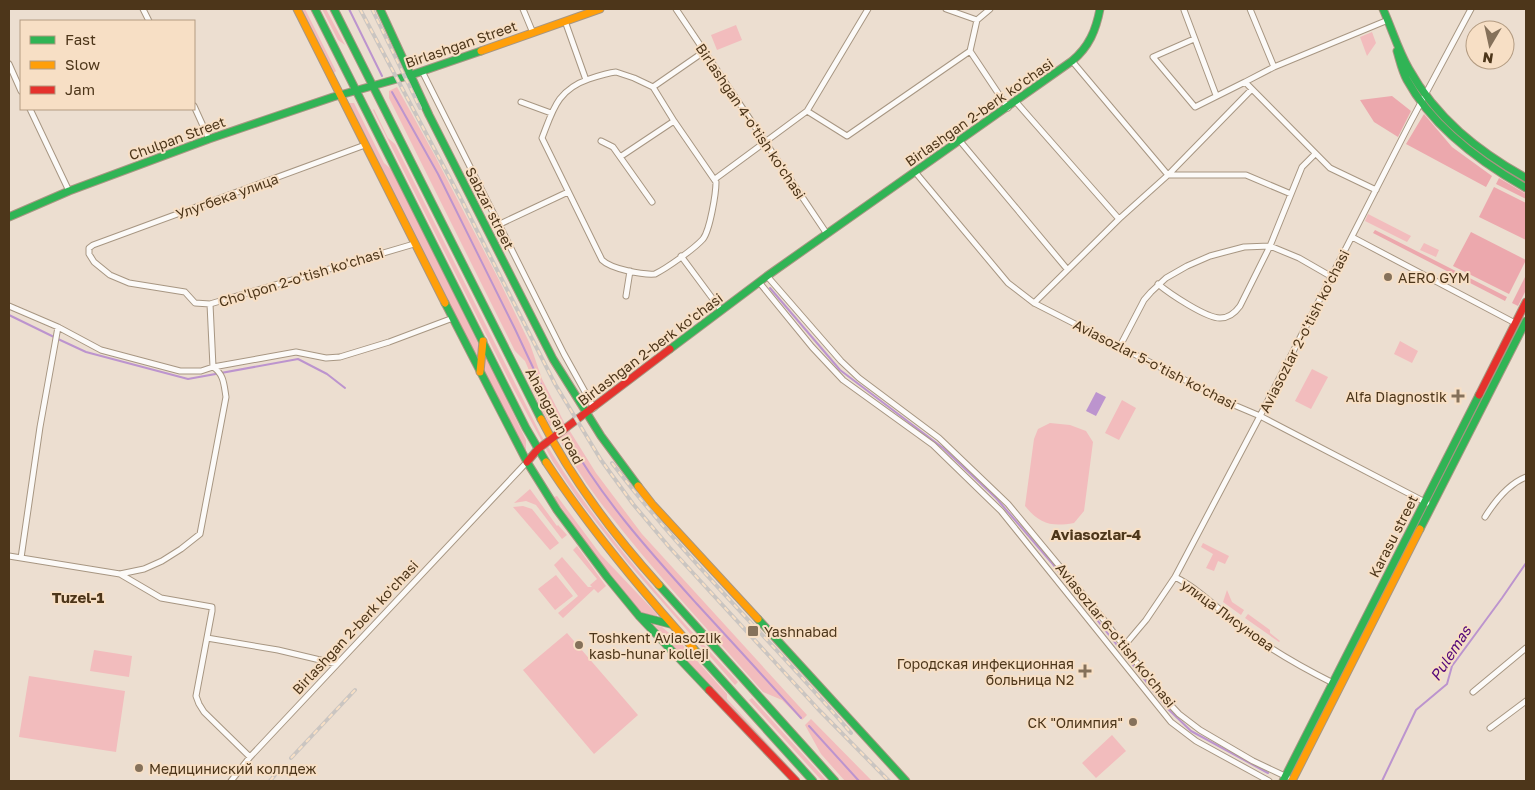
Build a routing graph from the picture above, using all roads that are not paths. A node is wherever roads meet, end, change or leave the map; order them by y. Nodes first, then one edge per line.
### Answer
1 (297, 9) edge
2 (315, 9) edge
3 (334, 9) edge
4 (380, 9) edge
5 (523, 9) edge
6 (600, 9) edge
7 (676, 9) edge
8 (868, 9) edge
9 (946, 9) edge
10 (990, 9) edge
11 (1100, 9) edge
12 (1250, 9) edge
13 (1384, 9) edge
14 (1472, 9) edge
15 (1184, 10) dead end
16 (977, 20) junction
17 (1388, 20) junction
18 (565, 21) junction
19 (533, 33) junction
20 (1194, 39) junction
21 (705, 51) junction
22 (970, 51) junction
23 (1072, 61) junction
24 (9, 64) edge
25 (1274, 67) junction
26 (422, 71) junction
27 (411, 75) junction
28 (586, 80) junction
29 (1245, 82) junction
30 (374, 86) junction
31 (654, 87) junction
32 (20, 88) edge
33 (1252, 89) junction
34 (358, 91) junction
35 (340, 95) junction
36 (1216, 95) junction
37 (1424, 98) junction
38 (521, 102) dead end
39 (1016, 102) junction
40 (195, 108) edge
41 (1008, 108) junction
42 (30, 110) edge
43 (808, 111) junction
44 (551, 113) junction
45 (674, 121) junction
46 (209, 139) junction
47 (601, 141) dead end
48 (960, 141) junction
49 (766, 142) junction
50 (365, 145) junction
51 (1315, 154) junction
52 (620, 157) junction
53 (916, 173) junction
54 (1168, 175) junction
55 (1526, 178) edge
56 (715, 179) junction
57 (1526, 188) edge
58 (69, 190) junction
59 (1376, 190) junction
60 (568, 192) junction
61 (1290, 194) junction
62 (652, 202) dead end
63 (9, 217) edge
64 (1119, 219) junction
65 (500, 224) junction
66 (827, 234) junction
67 (1352, 237) junction
68 (414, 244) junction
69 (1270, 246) junction
70 (89, 248) joint
71 (681, 256) junction
72 (1067, 269) junction
73 (630, 271) junction
74 (767, 276) junction
75 (1332, 277) junction
76 (759, 282) junction
77 (1158, 284) junction
78 (626, 296) dead end
79 (1526, 302) edge
80 (1034, 303) junction
81 (210, 304) junction
82 (9, 306) edge
83 (721, 310) junction
84 (545, 315) junction
85 (453, 318) junction
86 (534, 321) junction
87 (1526, 321) edge
88 (1515, 324) junction
89 (57, 330) junction
90 (483, 340) junction
91 (1120, 346) junction
92 (836, 366) junction
93 (216, 369) junction
94 (480, 372) junction
95 (594, 408) junction
96 (586, 414) junction
97 (1260, 416) junction
98 (551, 439) junction
99 (538, 449) junction
100 (527, 462) junction
101 (1526, 477) edge
102 (992, 494) junction
103 (1425, 502) junction
104 (1432, 506) junction
105 (1485, 517) dead end
106 (9, 556) edge
107 (21, 558) junction
108 (120, 574) junction
109 (1175, 577) junction
110 (1090, 610) junction
111 (639, 616) junction
112 (672, 625) junction
113 (207, 638) junction
114 (1124, 646) junction
115 (1526, 648) edge
116 (1130, 654) junction
117 (1123, 660) junction
118 (337, 664) junction
119 (741, 677) junction
120 (1333, 683) junction
121 (1473, 692) dead end
122 (735, 695) junction
123 (1526, 701) edge
124 (1490, 728) dead end
125 (250, 757) junction
126 (1288, 780) edge
127 (231, 781) edge
128 (796, 781) edge
129 (814, 781) edge
130 (835, 781) edge
131 (906, 781) edge
132 (1269, 781) edge

1 - 35 main road
2 - 34 main road, Ahangaran road
3 - 30 main road, Ahangaran road
4 - 27 main road, Sabzar street
5 - 19 street
6 - 18 main road, Birlashgan Street
7 - 21 street, Birlashgan 4-o'tish ko'chasi
8 - 43 street
9 - 16 street
10 - 16 street
11 - 23 main road, Birlashgan 2-berk ko'chasi
12 - 25 street
13 - 17 main road
14 - 37 street, Aviasozlar 2-o'tish ko'chasi
15 - 20 street
16 - 22 street
17 - 25 street
17 - 37 main road
18 - 19 main road, Birlashgan Street
18 - 28 street
19 - 26 main road, Birlashgan Street
20 - 36 street
20 - 36 street
21 - 31 street
21 - 49 street, Birlashgan 4-o'tish ko'chasi
22 - 41 street
22 - 43 street
23 - 39 main road, Birlashgan 2-berk ko'chasi
23 - 54 street
24 - 32 street
25 - 29 street
26 - 27 main road, Birlashgan Street
26 - 65 street
27 - 30 main road, Birlashgan Street
27 - 86 main road, Sabzar street
28 - 31 street
28 - 44 street
29 - 33 street
29 - 36 street
30 - 34 main road, Birlashgan Street
30 - 98 main road, Ahangaran road
31 - 45 street
33 - 51 street
33 - 54 street
34 - 35 main road, Chulpan Street
34 - 90 main road, Ahangaran road
35 - 46 main road, Chulpan Street
35 - 50 main road
37 - 55 main road
37 - 57 main road
37 - 59 street, Aviasozlar 2-o'tish ko'chasi
38 - 44 street
39 - 41 main road, Birlashgan 2-berk ko'chasi
39 - 64 street
40 - 46 street
41 - 48 main road, Birlashgan 2-berk ko'chasi
42 - 58 street
43 - 49 street
44 - 60 street
45 - 52 street
45 - 56 street
46 - 58 main road, Chulpan Street
47 - 52 street
48 - 53 main road, Birlashgan 2-berk ko'chasi
48 - 72 street
49 - 56 street
49 - 66 street, Birlashgan 4-o'tish ko'chasi
50 - 68 main road
50 - 70 street, Улугбека улица
51 - 59 street
51 - 61 street
52 - 62 street
53 - 66 main road, Birlashgan 2-berk ko'chasi
53 - 80 street, Aviasozlar 5-o'tish ko'chasi
54 - 61 street
54 - 64 street
56 - 71 street
58 - 63 main road, Chulpan Street
59 - 67 street, Aviasozlar 2-o'tish ko'chasi
60 - 65 street
60 - 73 street
61 - 69 street
64 - 72 street
65 - 84 street
66 - 74 main road, Birlashgan 2-berk ko'chasi
67 - 75 street, Aviasozlar 2-o'tish ko'chasi
67 - 88 street
68 - 81 street, Cho'lpon 2-o'tish ko'chasi
68 - 85 main road
69 - 75 street
69 - 77 street
69 - 77 street
70 - 81 street, Cho'lpon 2-o'tish ko'chasi
71 - 73 street
71 - 83 street
72 - 80 street
73 - 78 street
74 - 76 main road, Birlashgan 2-berk ko'chasi
74 - 92 street, Aviasozlar 6-o'tish ko'chasi
75 - 97 street, Aviasozlar 2-o'tish ko'chasi
76 - 83 main road, Birlashgan 2-berk ko'chasi
76 - 92 street, Aviasozlar 6-o'tish ko'chasi
77 - 91 street
79 - 88 main road, Karasu street
80 - 91 street, Aviasozlar 5-o'tish ko'chasi
81 - 93 street
82 - 89 street
83 - 95 main road, Birlashgan 2-berk ko'chasi
84 - 86 street
84 - 95 street
85 - 93 street
85 - 94 main road
86 - 96 main road, Sabzar street
87 - 104 main road, Karasu street
88 - 103 main road, Karasu street
89 - 93 street
89 - 107 street
90 - 94 main road
90 - 99 main road, Ahangaran road
91 - 97 street, Aviasozlar 5-o'tish ko'chasi
92 - 102 street, Aviasozlar 6-o'tish ko'chasi
92 - 102 street, Aviasozlar 6-o'tish ko'chasi
93 - 108 street
94 - 100 main road
95 - 96 main road, Birlashgan 2-berk ko'chasi
96 - 98 main road, Birlashgan 2-berk ko'chasi
96 - 131 main road, Sabzar street
97 - 103 street, Aviasozlar 5-o'tish ko'chasi
97 - 109 street, Aviasozlar 2-o'tish ko'chasi
98 - 99 main road, Birlashgan 2-berk ko'chasi
98 - 119 main road, Ahangaran road
99 - 100 main road, Birlashgan 2-berk ko'chasi
99 - 112 main road, Ahangaran road
100 - 111 main road
100 - 118 street, Birlashgan 2-berk ko'chasi
101 - 105 street
102 - 110 street, Aviasozlar 6-o'tish ko'chasi
102 - 110 street, Aviasozlar 6-o'tish ko'chasi
103 - 104 street, Aviasozlar 5-o'tish ko'chasi
103 - 120 main road, Karasu street
104 - 126 main road, Karasu street
106 - 107 street
107 - 108 street
108 - 113 street
109 - 114 street, Aviasozlar 2-o'tish ko'chasi
109 - 120 street, улица Лисунова
110 - 114 street, Aviasozlar 6-o'tish ko'chasi
110 - 117 street, Aviasozlar 6-o'tish ko'chasi
111 - 112 main road
111 - 128 main road
112 - 122 main road, Ahangaran road
113 - 118 street
113 - 125 street
114 - 116 street, Aviasozlar 6-o'tish ko'chasi
115 - 121 street
116 - 117 street
116 - 126 street, Aviasozlar 6-o'tish ko'chasi
117 - 132 street, Aviasozlar 6-o'tish ko'chasi
118 - 125 street, Birlashgan 2-berk ko'chasi
119 - 122 main road
119 - 130 main road, Ahangaran road
120 - 126 main road, Karasu street
122 - 129 main road, Ahangaran road
123 - 124 street
125 - 127 street, Birlashgan 2-berk ko'chasi

